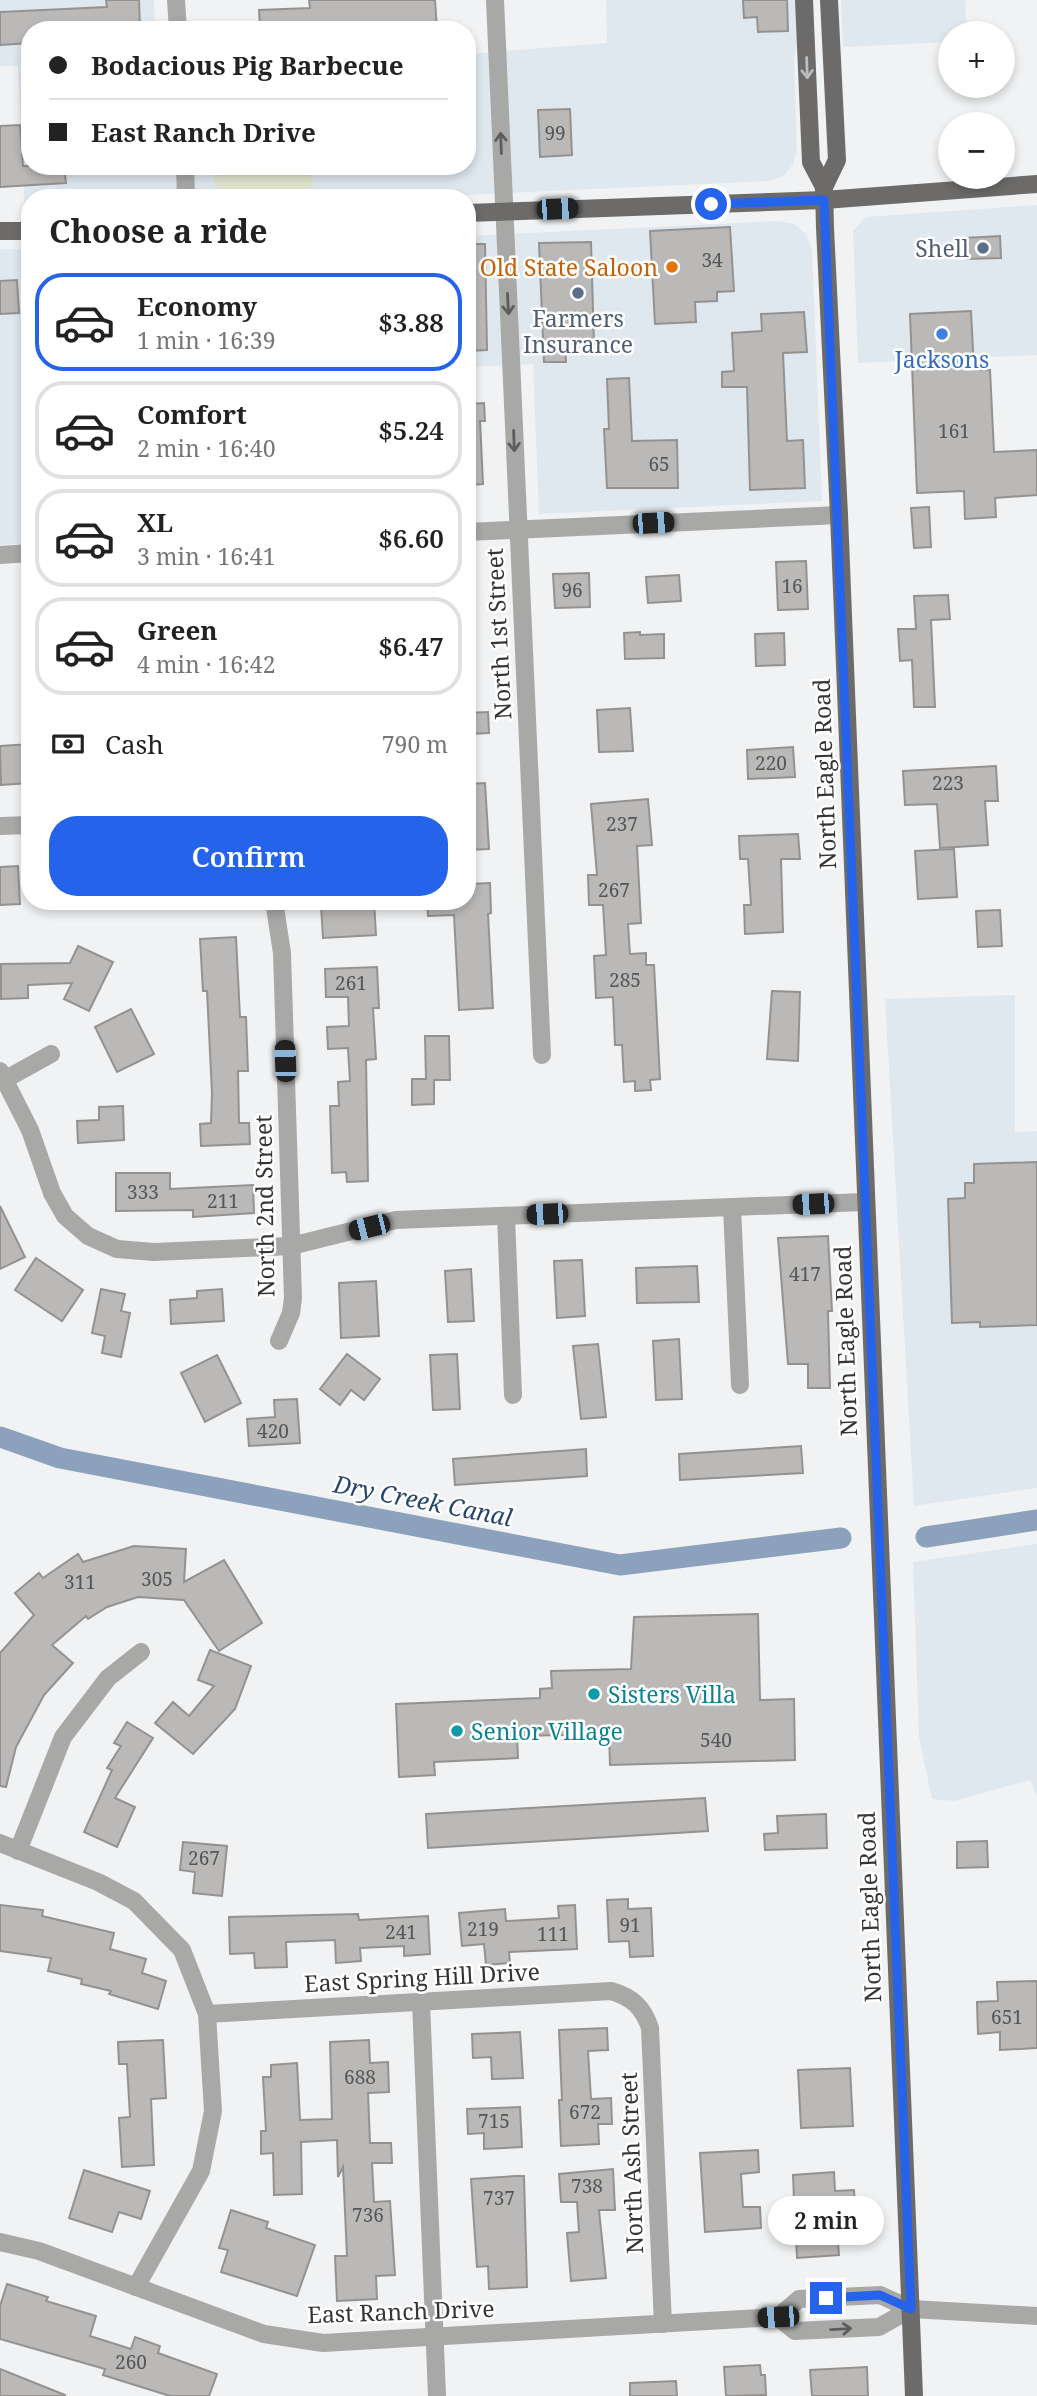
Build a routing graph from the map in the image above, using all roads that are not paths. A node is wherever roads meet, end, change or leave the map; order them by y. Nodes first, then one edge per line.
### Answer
1 (176, 0) edge
2 (495, 0) edge
3 (804, 0) edge
4 (830, 0) edge
5 (177, 21) edge
6 (1037, 184) edge
7 (824, 193) junction
8 (503, 211) junction
9 (476, 212) edge
10 (0, 231) edge
11 (21, 231) edge
12 (839, 515) junction
13 (517, 530) junction
14 (476, 532) edge
15 (21, 554) edge
16 (0, 555) edge
17 (21, 825) edge
18 (0, 826) edge
19 (275, 910) edge
20 (51, 1054) dead end
21 (542, 1055) dead end
22 (3, 1075) edge
23 (864, 1202) junction
24 (732, 1207) junction
25 (506, 1216) junction
26 (291, 1246) junction
27 (279, 1341) dead end
28 (740, 1385) dead end
29 (513, 1395) dead end
30 (141, 1653) dead end
31 (0, 1843) edge
32 (18, 1851) junction
33 (421, 2002) junction
34 (637, 2003) joint
35 (207, 2014) junction
36 (0, 2242) edge
37 (136, 2287) junction
38 (911, 2309) junction
39 (1037, 2315) edge
40 (778, 2317) junction
41 (663, 2324) junction
42 (434, 2336) junction
43 (437, 2396) edge
44 (914, 2396) edge

1 - 5 street
8 -> 2 street, North 1st Street
3 -> 7 main road
4 - 7 main road
6 - 7 main road
7 - 8 main road
7 - 12 main road, North Eagle Road
8 - 9 main road
8 -> 13 street, North 1st Street
10 - 11 main road
12 - 13 street
12 - 23 main road, North Eagle Road
13 - 14 street
13 - 21 street, North 1st Street
15 - 16 street
17 - 18 street
19 - 26 street, North 2nd Street
20 - 22 street
22 - 26 street
23 - 24 street
23 - 38 main road, North Eagle Road
24 - 25 street
24 - 28 street
25 - 26 street
25 - 29 street
26 - 27 street, North 2nd Street
30 - 32 street
31 - 32 street
32 - 35 street
33 - 34 street, East Spring Hill Drive
33 - 35 street, East Spring Hill Drive
33 - 42 street
34 - 41 street, North Ash Street
35 - 37 street
36 - 37 street, East Ranch Drive
37 - 42 street, East Ranch Drive
38 - 39 street
38 - 40 street, East Ranch Drive
40 -> 38 street, East Ranch Drive
38 - 44 main road, North Eagle Road
40 - 41 street, East Ranch Drive
41 - 42 street, East Ranch Drive
42 - 43 street

